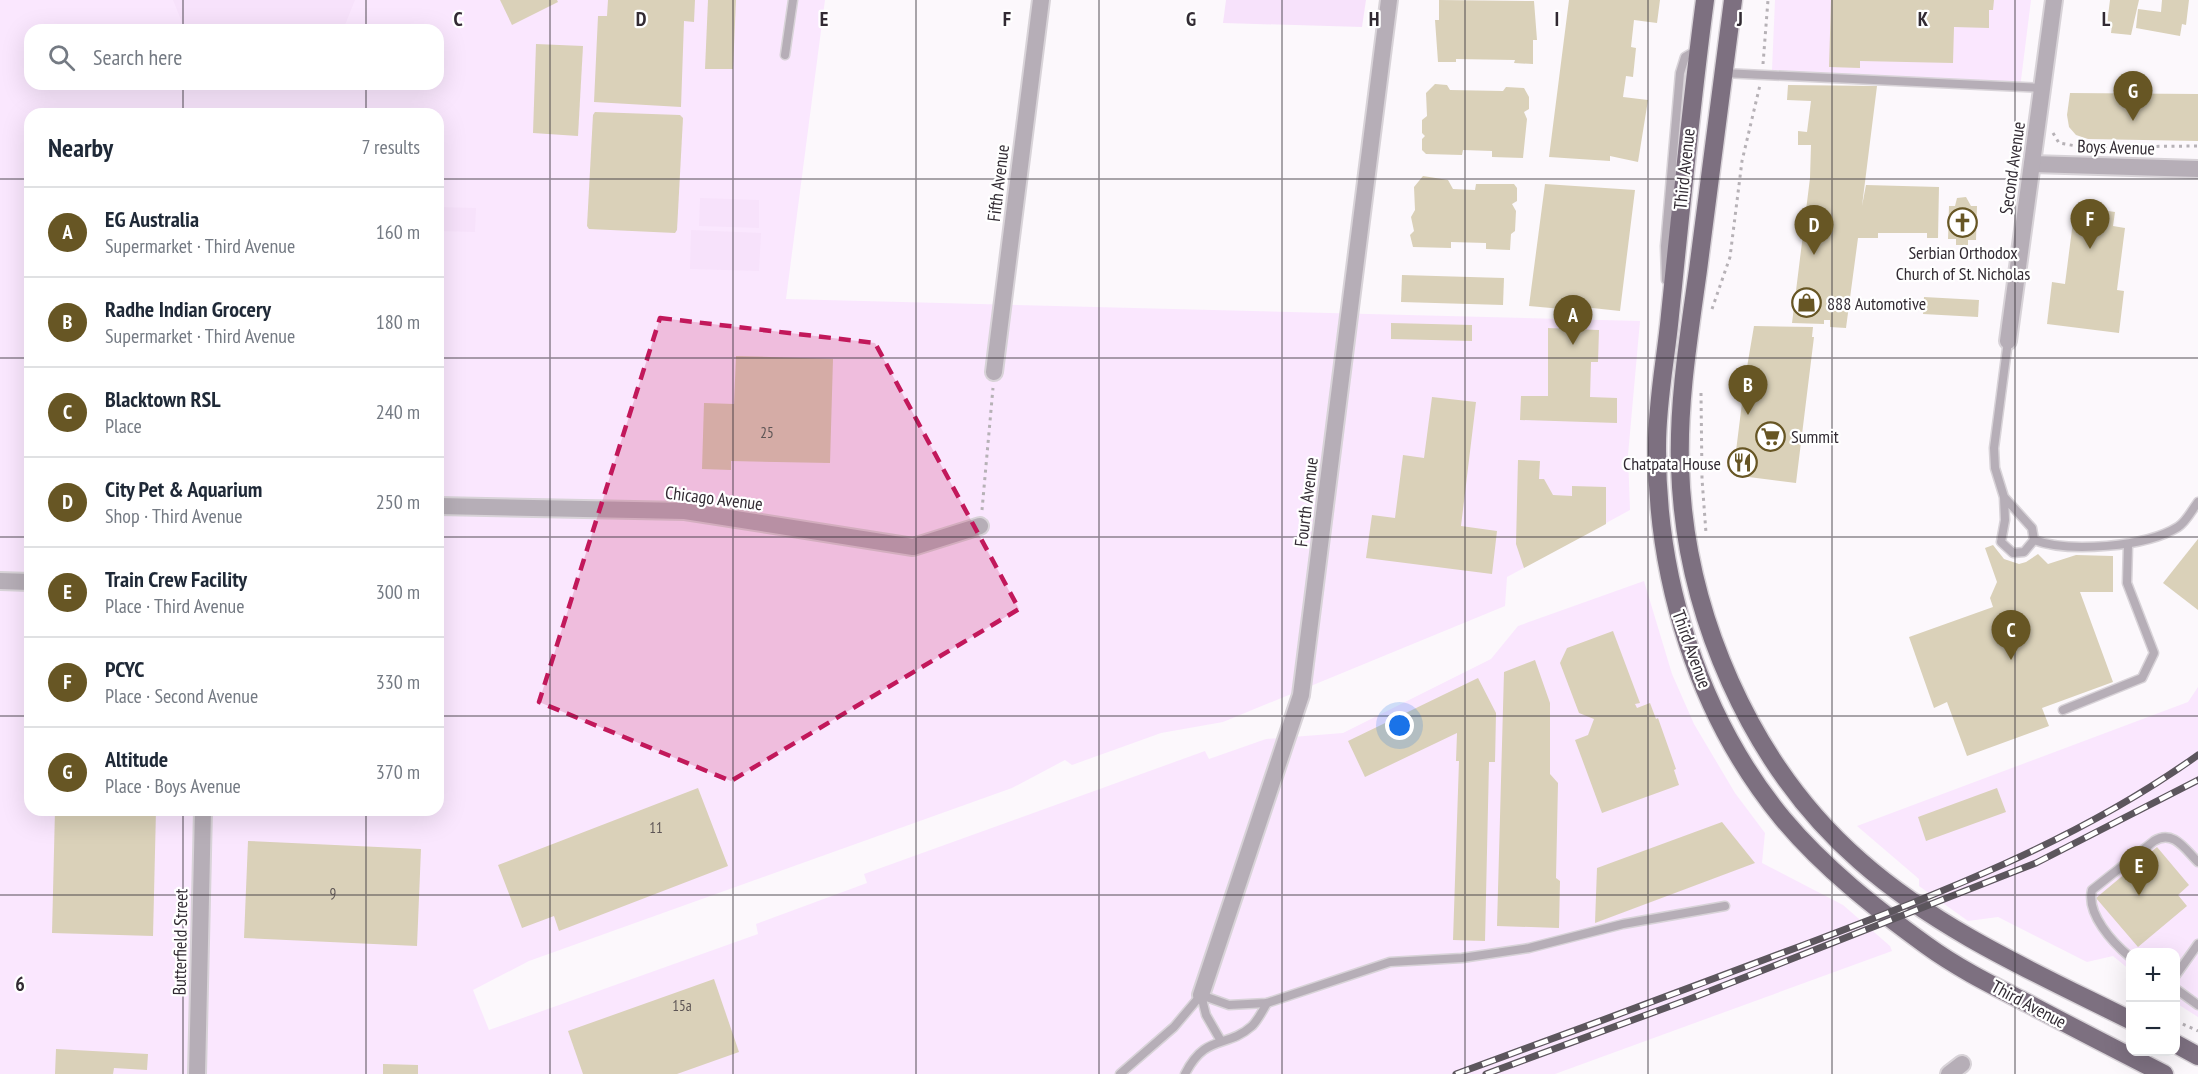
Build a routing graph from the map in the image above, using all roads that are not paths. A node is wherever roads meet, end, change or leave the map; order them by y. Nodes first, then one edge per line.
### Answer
1 (793, 0) edge
2 (1041, 0) edge
3 (1389, 0) edge
4 (1705, 0) edge
5 (1733, 0) edge
6 (2054, 0) edge
7 (785, 55) dead end
8 (1723, 73) junction
9 (2043, 88) junction
10 (2032, 164) junction
11 (2198, 169) edge
12 (2008, 340) joint
13 (994, 372) road end
14 (2004, 497) junction
15 (2198, 502) edge
16 (444, 506) edge
17 (980, 526) road end
18 (2034, 540) junction
19 (2128, 545) junction
20 (0, 581) edge
21 (24, 582) edge
22 (2063, 710) dead end
23 (203, 816) edge
24 (2198, 861) edge
25 (1725, 906) dead end
26 (2198, 945) edge
27 (2126, 952) edge
28 (2180, 968) edge
29 (2180, 992) edge
30 (1201, 995) junction
31 (1267, 1002) junction
32 (2198, 1005) edge
33 (2126, 1018) edge
34 (1221, 1041) junction
35 (196, 1074) edge
36 (1120, 1074) edge
37 (1185, 1074) edge
38 (2164, 1074) edge

1 - 7 lane
2 - 13 street, Fifth Avenue
3 - 30 street, Fourth Avenue
4 - 38 main road, Third Avenue
5 - 8 main road, Third Avenue
6 - 9 street, Second Avenue
8 - 9 lane
8 - 33 main road, Third Avenue
9 - 10 street, Second Avenue
10 - 11 street, Boys Avenue
10 - 12 street, Second Avenue
12 - 14 lane
14 - 18 lane
14 - 18 lane
15 - 19 lane
16 - 17 street, Chicago Avenue
18 - 19 lane
19 - 22 lane
20 - 21 street
23 - 35 street, Butterfield Street
24 - 27 lane
25 - 31 lane
26 - 28 lane
29 - 32 lane
30 - 31 lane
30 - 34 lane
30 - 36 lane
31 - 34 lane
34 - 37 lane

